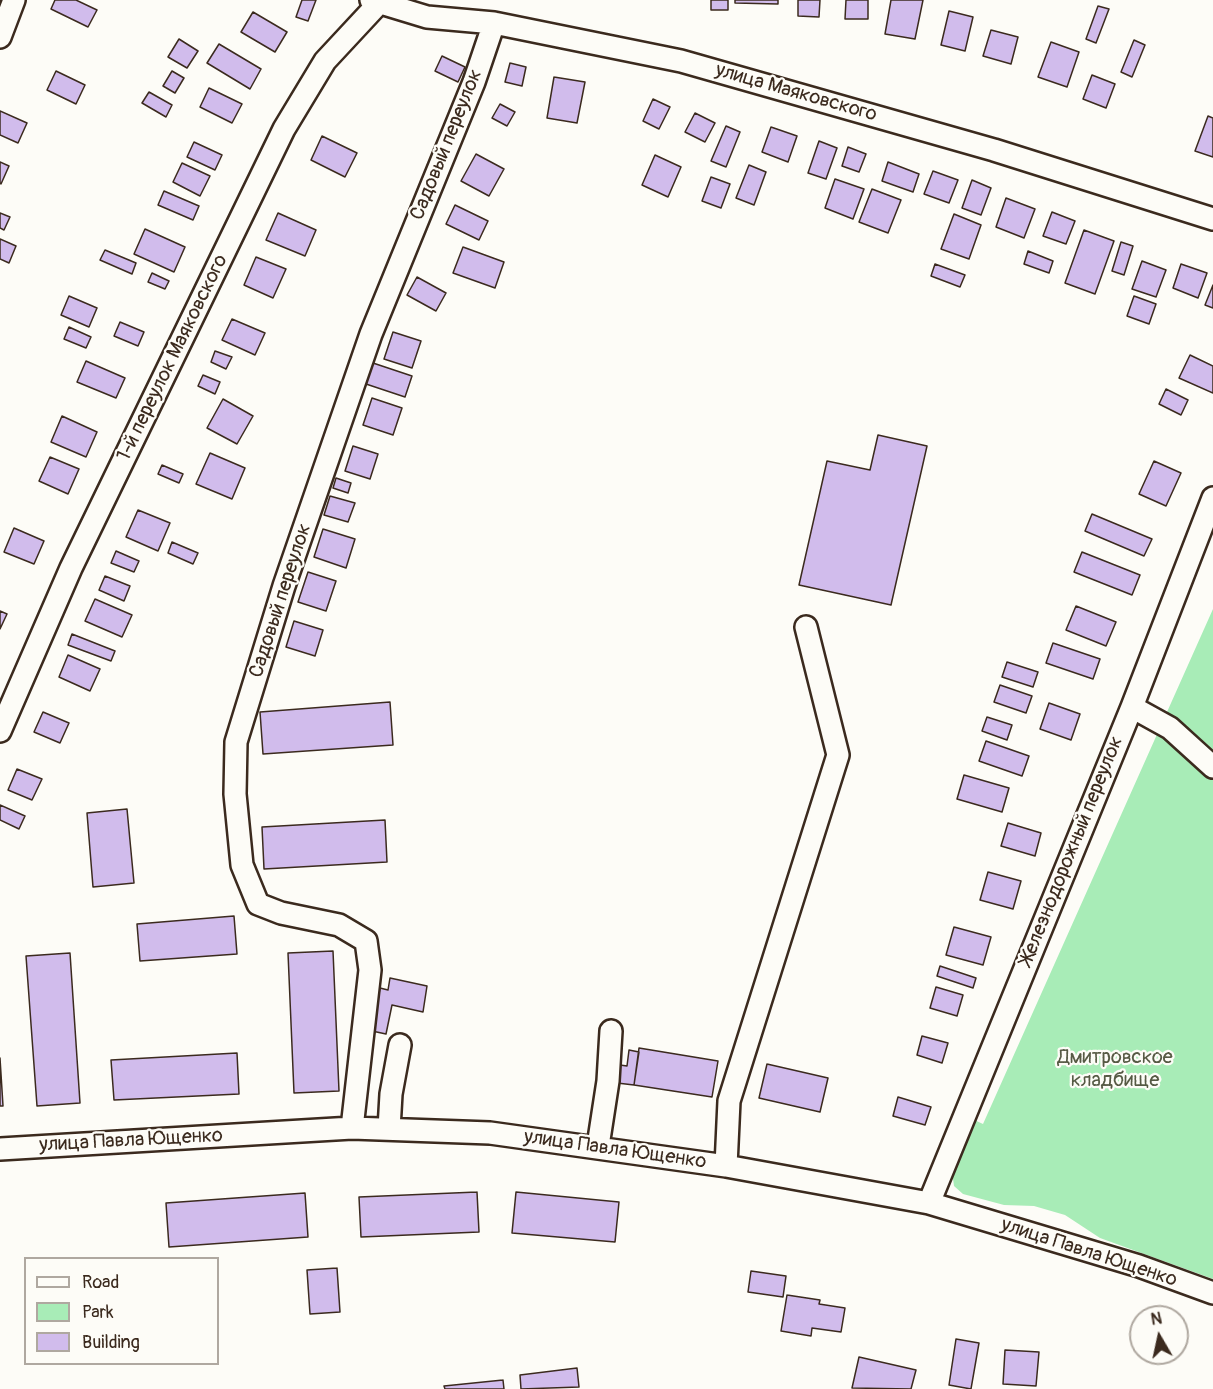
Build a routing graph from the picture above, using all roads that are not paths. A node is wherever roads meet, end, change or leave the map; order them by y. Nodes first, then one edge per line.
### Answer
1 (14, 0) edge
2 (374, 2) edge
3 (494, 23) junction
4 (0, 37) edge
5 (1213, 219) edge
6 (1213, 498) edge
7 (806, 627) dead end
8 (1132, 707) junction
9 (0, 731) edge
10 (1213, 767) edge
11 (611, 1031) dead end
12 (400, 1045) dead end
13 (351, 1128) junction
14 (389, 1129) junction
15 (598, 1146) junction
16 (0, 1149) edge
17 (726, 1166) junction
18 (929, 1203) junction
19 (1213, 1293) edge

1 - 4 street
2 - 3 street, улица Маяковского
2 - 9 street, 1-й переулок Маяковского
3 - 5 street, улица Маяковского
3 - 13 street, Садовый переулок
6 - 8 street, Железнодорожный переулок
7 - 17 street
8 - 10 street
8 - 18 street, Железнодорожный переулок
11 - 15 street
12 - 14 street
13 - 14 street, улица Павла Ющенко
13 - 16 street, улица Павла Ющенко
14 - 15 street, улица Павла Ющенко
15 - 17 street, улица Павла Ющенко
17 - 18 street, улица Павла Ющенко
18 - 19 street, улица Павла Ющенко

